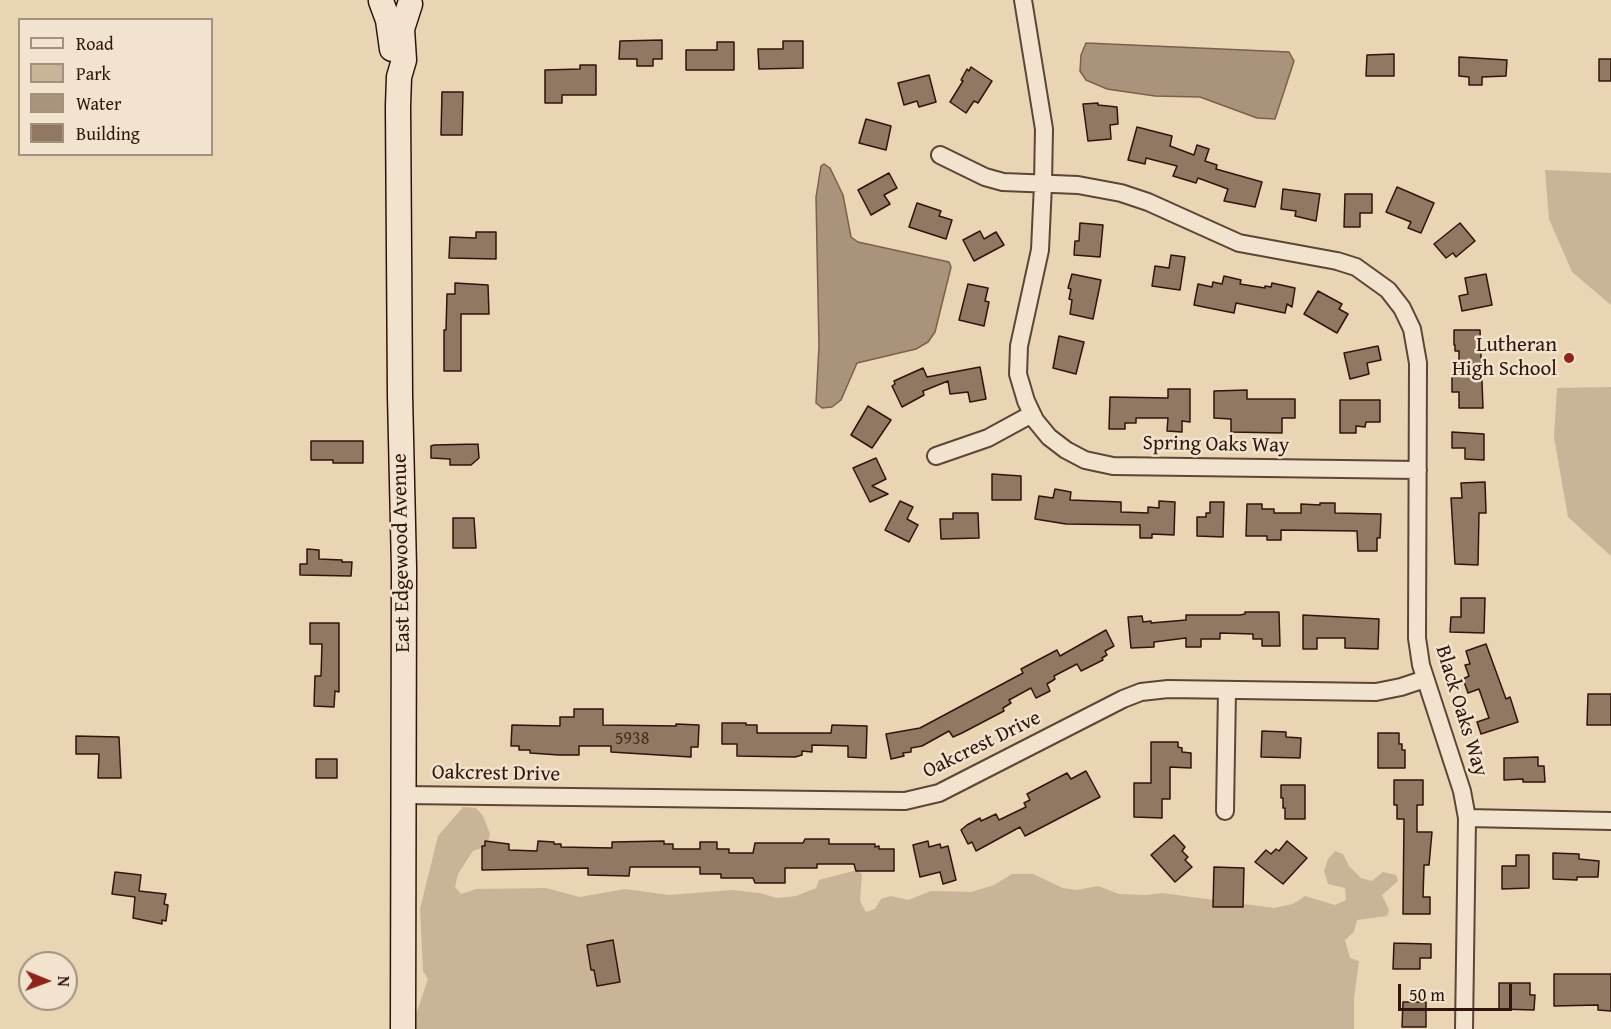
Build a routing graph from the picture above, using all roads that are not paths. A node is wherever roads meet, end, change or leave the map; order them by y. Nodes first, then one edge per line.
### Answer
1 (381, 0) edge
2 (1023, 0) edge
3 (414, 2) edge
4 (399, 77) junction
5 (940, 155) dead end
6 (1043, 184) junction
7 (1032, 414) junction
8 (936, 456) dead end
9 (1418, 470) junction
10 (1425, 679) junction
11 (1227, 690) junction
12 (404, 795) junction
13 (1225, 811) dead end
14 (1467, 818) junction
15 (1611, 821) edge
16 (403, 1029) edge
17 (1464, 1029) edge

1 - 3 main road
1 - 4 main road
2 - 6 street, Spring Oaks Way
3 - 4 main road
4 - 12 main road, East Edgewood Avenue
5 - 6 street, Black Oaks Way
6 - 7 street, Spring Oaks Way
6 - 9 street, Black Oaks Way
7 - 8 street
7 - 9 street, Spring Oaks Way
9 - 10 street, Black Oaks Way
10 - 11 street, Oakcrest Drive
10 - 14 street, Black Oaks Way
11 - 12 street, Oakcrest Drive
11 - 13 street
12 - 16 main road, East Edgewood Avenue
14 - 15 street
14 - 17 street, Black Oaks Way

